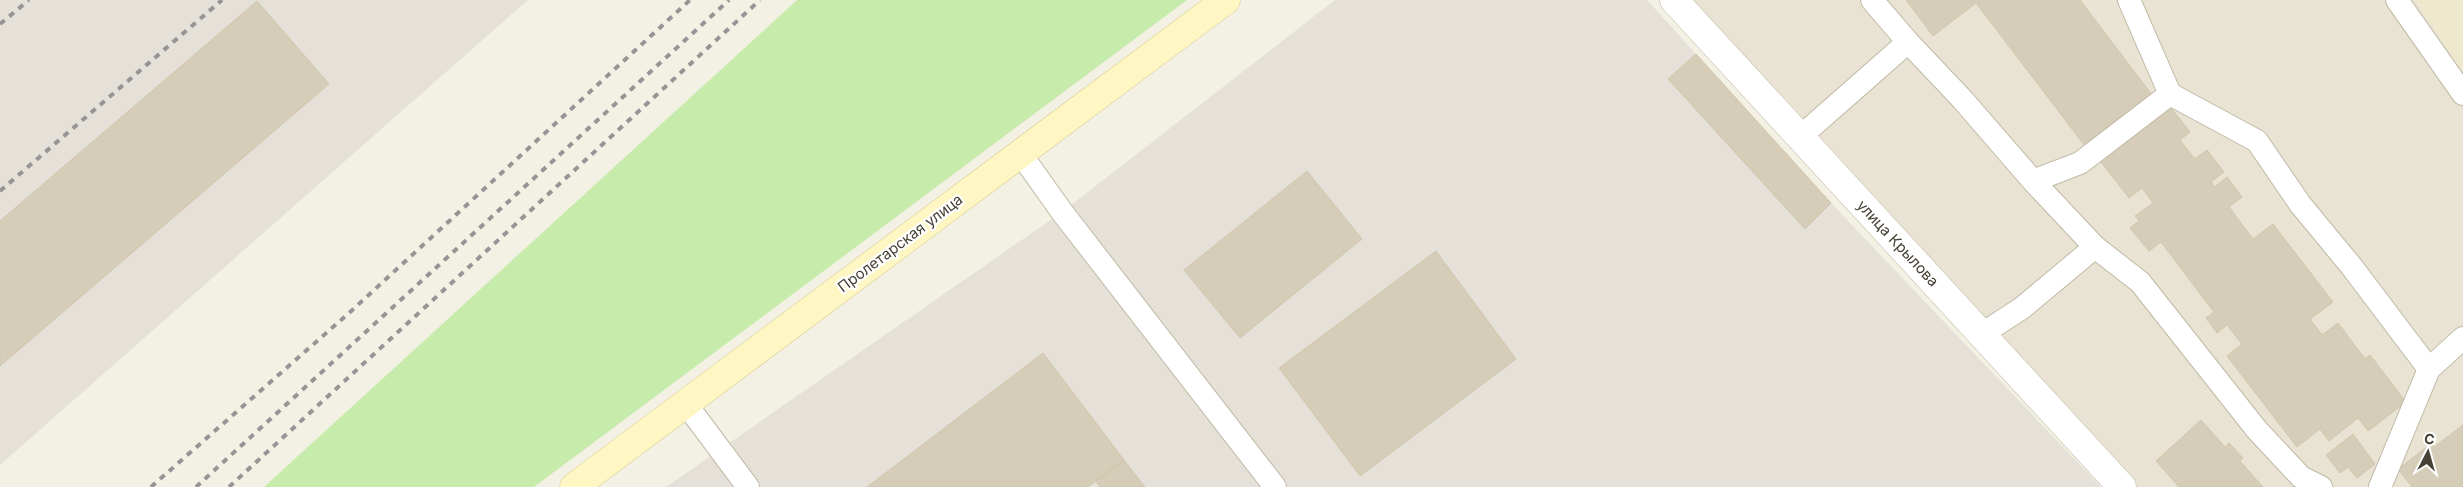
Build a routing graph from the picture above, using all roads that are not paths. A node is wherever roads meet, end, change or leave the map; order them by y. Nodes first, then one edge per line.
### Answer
1 (1226, 0) edge
2 (1674, 0) edge
3 (1872, 0) edge
4 (2129, 0) edge
5 (2397, 0) edge
6 (1908, 42) junction
7 (2170, 94) junction
8 (2463, 94) edge
9 (1800, 138) junction
10 (1020, 153) junction
11 (2033, 181) junction
12 (2095, 248) junction
13 (1982, 334) junction
14 (2463, 338) edge
15 (2429, 369) junction
16 (686, 404) junction
17 (574, 487) edge
18 (748, 487) edge
19 (1275, 487) edge
20 (2122, 487) edge
21 (2321, 487) edge
22 (2380, 487) edge

1 - 10 street, Пролетарская улица
2 - 9 street, улица Крылова
3 - 6 lane
4 - 7 lane
5 - 8 lane
6 - 9 lane
6 - 11 lane
7 - 11 lane
7 - 15 lane
9 - 13 street, улица Крылова
10 - 16 street, Пролетарская улица
10 - 19 lane
11 - 12 lane
12 - 13 lane
12 - 21 lane
13 - 20 street, улица Крылова
14 - 15 lane
15 - 22 lane
16 - 17 street, Пролетарская улица
16 - 18 lane

